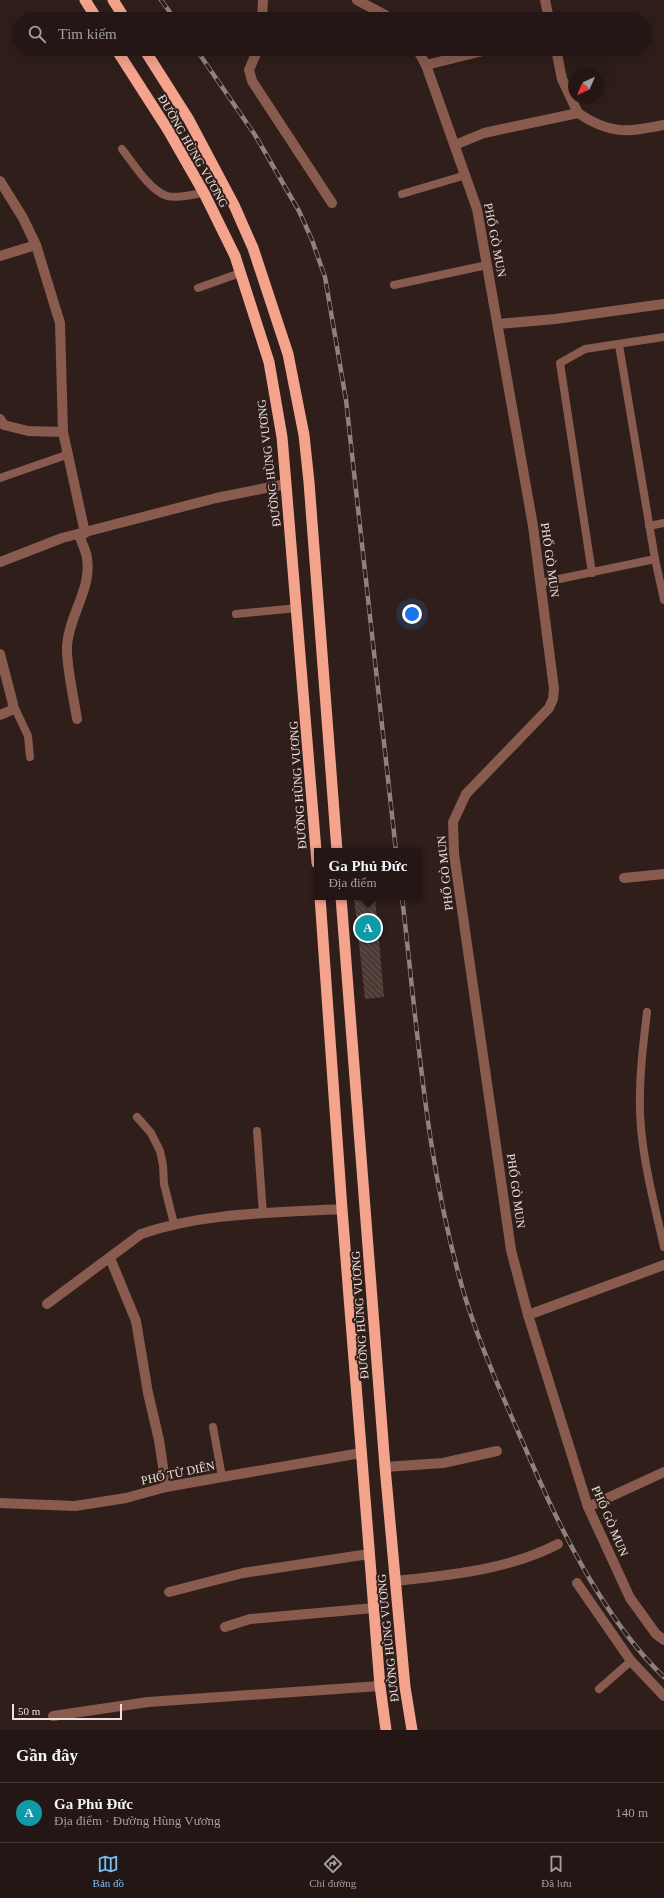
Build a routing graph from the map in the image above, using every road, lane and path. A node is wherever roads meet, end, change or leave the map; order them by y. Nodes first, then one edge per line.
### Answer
1 (85, 0) edge
2 (113, 0) edge
3 (264, 0) edge
4 (357, 0) edge
5 (545, 0) edge
6 (93, 12) edge
7 (121, 12) edge
8 (263, 12) edge
9 (379, 12) edge
10 (548, 12) edge
11 (120, 56) edge
12 (148, 56) edge
13 (255, 56) edge
14 (421, 56) edge
15 (463, 56) edge
16 (557, 56) edge
17 (426, 65) junction
18 (578, 113) junction
19 (664, 124) edge
20 (455, 145) junction
21 (122, 150) dead end
22 (466, 175) junction
23 (0, 181) edge
24 (204, 192) junction
25 (402, 194) dead end
26 (332, 203) dead end
27 (36, 245) junction
28 (0, 256) edge
29 (487, 265) junction
30 (240, 272) junction
31 (394, 285) dead end
32 (198, 288) dead end
33 (664, 304) edge
34 (498, 324) junction
35 (664, 337) edge
36 (619, 345) junction
37 (0, 419) edge
38 (64, 432) junction
39 (69, 454) junction
40 (0, 478) edge
41 (286, 484) junction
42 (664, 523) edge
43 (649, 526) junction
44 (82, 534) junction
45 (655, 559) junction
46 (0, 562) edge
47 (592, 573) junction
48 (540, 583) junction
49 (664, 600) edge
50 (297, 608) junction
51 (236, 614) dead end
52 (0, 654) edge
53 (13, 704) junction
54 (0, 715) edge
55 (77, 719) dead end
56 (30, 757) dead end
57 (316, 848) edge
58 (337, 848) edge
59 (664, 874) edge
60 (624, 878) dead end
61 (320, 900) edge
62 (341, 900) edge
63 (647, 1012) dead end
64 (137, 1117) dead end
65 (257, 1131) dead end
66 (342, 1209) junction
67 (263, 1214) junction
68 (174, 1224) junction
69 (664, 1247) edge
70 (110, 1258) junction
71 (664, 1265) edge
72 (48, 1304) dead end
73 (528, 1315) junction
74 (213, 1426) dead end
75 (498, 1451) dead end
76 (361, 1453) junction
77 (385, 1467) junction
78 (664, 1472) edge
79 (222, 1477) junction
80 (166, 1487) junction
81 (0, 1503) edge
82 (588, 1507) junction
83 (558, 1544) dead end
84 (369, 1554) junction
85 (395, 1581) junction
86 (577, 1583) dead end
87 (169, 1592) dead end
88 (374, 1608) junction
89 (224, 1627) dead end
90 (664, 1640) edge
91 (631, 1661) junction
92 (380, 1686) junction
93 (599, 1689) dead end
94 (664, 1696) edge
95 (53, 1716) dead end
96 (386, 1730) edge
97 (412, 1730) edge

1 - 6 highway
2 - 7 highway
3 - 8 street
4 - 9 street
5 - 10 street
11 - 24 highway, ĐƯỜNG HÙNG VƯƠNG
12 - 58 highway, ĐƯỜNG HÙNG VƯƠNG
13 - 26 street
14 - 17 street, PHỐ GÒ MUN
15 - 17 street
16 - 18 street
17 - 20 street, PHỐ GÒ MUN
18 - 19 street
18 - 20 street
20 - 22 street, PHỐ GÒ MUN
21 - 24 lane
22 - 25 lane
22 - 29 street, PHỐ GÒ MUN
23 - 27 street
24 - 30 highway, ĐƯỜNG HÙNG VƯƠNG
27 - 28 street
27 - 38 street
29 - 31 lane
29 - 34 street, PHỐ GÒ MUN
30 - 32 lane
30 - 41 highway, ĐƯỜNG HÙNG VƯƠNG
33 - 34 street
34 - 48 street, PHỐ GÒ MUN
35 - 36 lane
36 - 43 lane
36 - 47 lane
37 - 38 street
38 - 39 street
39 - 40 lane
39 - 44 street
41 - 44 street
41 - 50 highway, ĐƯỜNG HÙNG VƯƠNG
42 - 43 lane
43 - 45 lane
44 - 46 street
44 - 55 street
45 - 47 lane
45 - 49 lane
47 - 48 lane
48 - 73 street, PHỐ GÒ MUN
50 - 51 lane
50 - 57 highway, ĐƯỜNG HÙNG VƯƠNG
52 - 53 street
53 - 54 street
53 - 56 lane
59 - 60 street
61 - 66 highway, ĐƯỜNG HÙNG VƯƠNG
62 - 77 highway, ĐƯỜNG HÙNG VƯƠNG
63 - 69 lane
64 - 68 lane
65 - 67 lane
66 - 67 street
66 - 76 highway, ĐƯỜNG HÙNG VƯƠNG
67 - 68 street
68 - 70 street
70 - 72 street
70 - 80 street
71 - 73 street
73 - 82 street, PHỐ GÒ MUN
74 - 79 lane
75 - 77 street
76 - 79 street, PHỐ TỪ DIÊN
76 - 84 highway, ĐƯỜNG HÙNG VƯƠNG
77 - 85 highway, ĐƯỜNG HÙNG VƯƠNG
78 - 82 street
79 - 80 street, PHỐ TỪ DIÊN
80 - 81 street, PHỐ TỪ DIÊN
82 - 90 street, PHỐ GÒ MUN
83 - 85 street
84 - 87 street
84 - 88 highway, ĐƯỜNG HÙNG VƯƠNG
85 - 97 highway, ĐƯỜNG HÙNG VƯƠNG
86 - 91 street
88 - 89 street
88 - 92 highway, ĐƯỜNG HÙNG VƯƠNG
91 - 93 lane
91 - 94 street
92 - 95 street
92 - 96 highway, ĐƯỜNG HÙNG VƯƠNG

